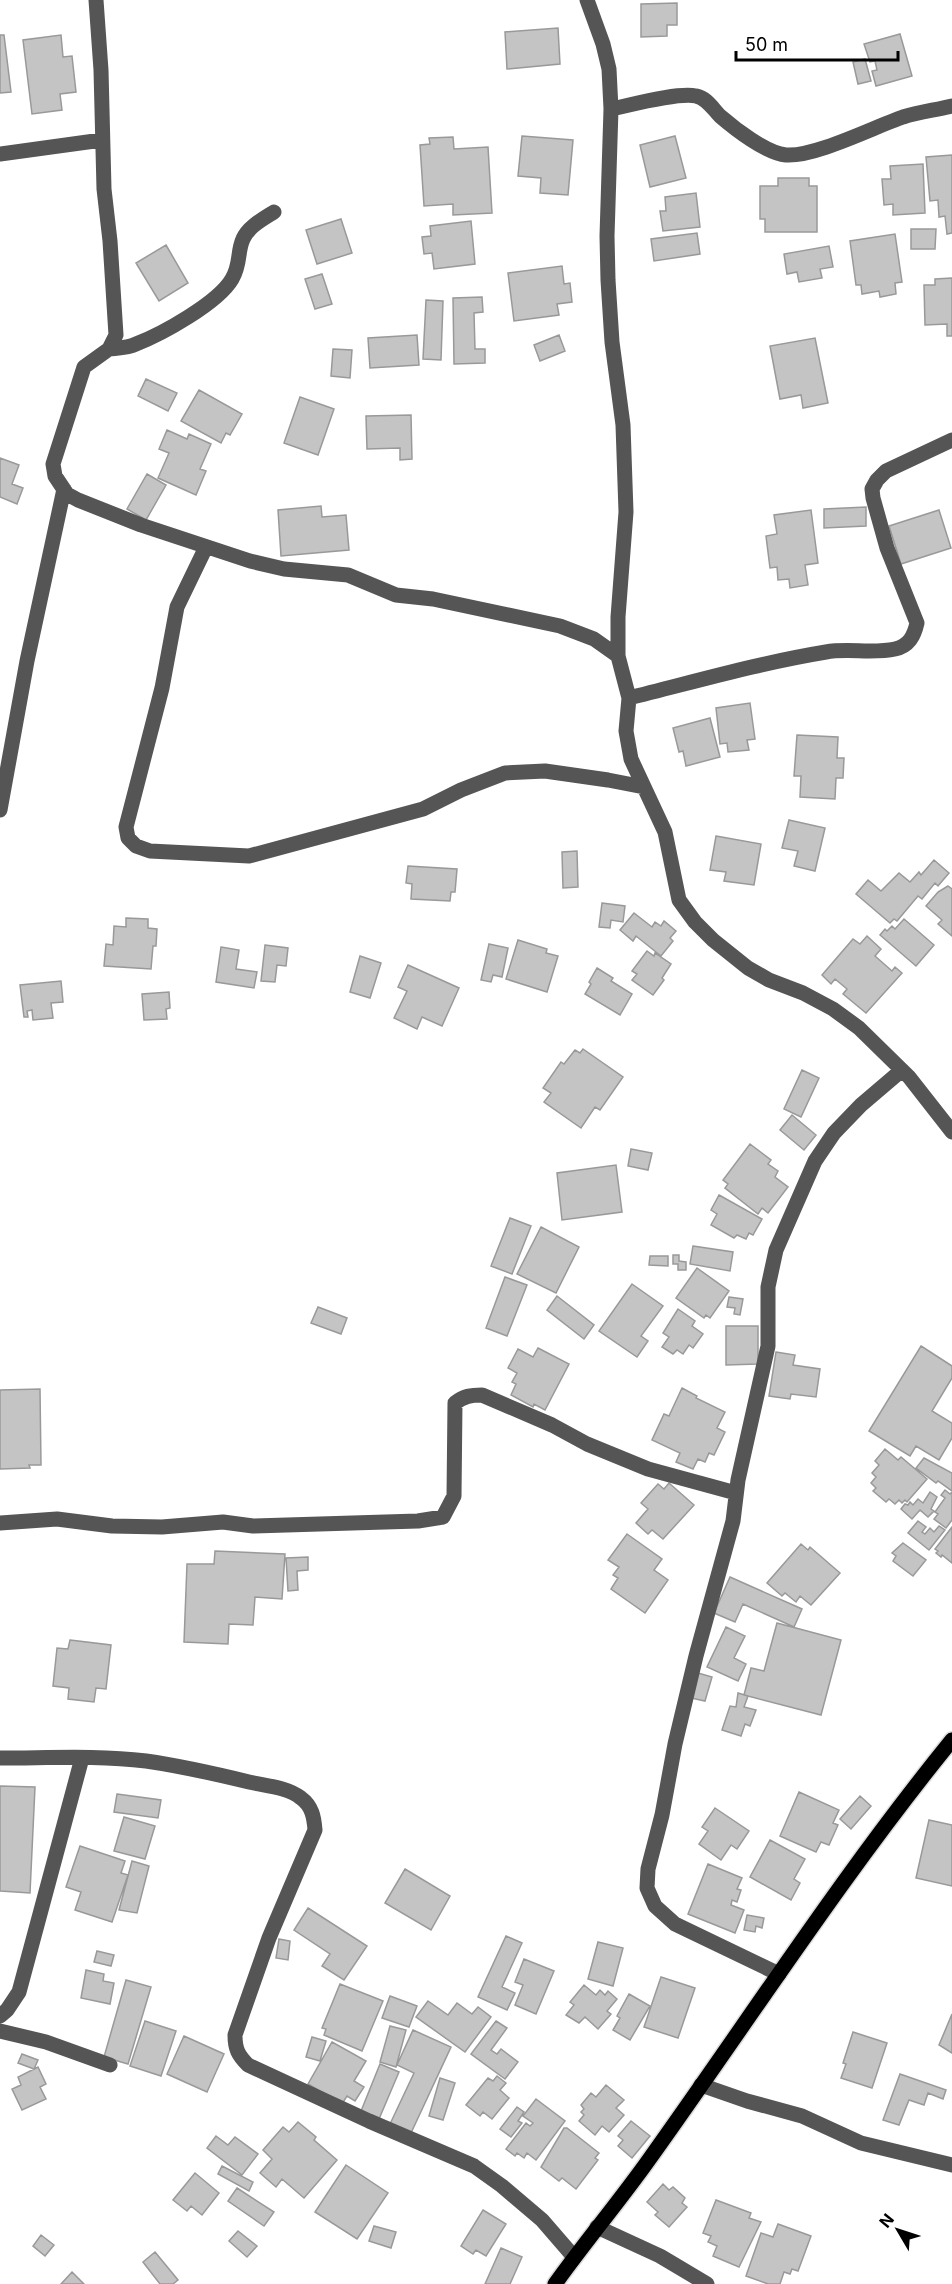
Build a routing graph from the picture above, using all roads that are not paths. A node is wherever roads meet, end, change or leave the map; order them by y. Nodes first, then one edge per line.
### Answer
1 (96, 0) edge
2 (587, 0) edge
3 (952, 106) edge
4 (611, 109) junction
5 (102, 140) junction
6 (0, 154) edge
7 (274, 212) dead end
8 (109, 349) junction
9 (952, 440) edge
10 (64, 489) junction
11 (206, 547) junction
12 (618, 656) junction
13 (628, 698) junction
14 (644, 788) junction
15 (0, 810) edge
16 (902, 1070) junction
17 (952, 1132) edge
18 (736, 1493) junction
19 (0, 1523) edge
20 (952, 1740) edge
21 (0, 1758) edge
22 (82, 1758) junction
23 (779, 1974) junction
24 (0, 2016) edge
25 (0, 2031) edge
26 (110, 2065) dead end
27 (701, 2085) junction
28 (952, 2165) edge
29 (597, 2227) junction
30 (574, 2257) junction
31 (555, 2284) edge
32 (707, 2284) edge

1 - 5 street
2 - 4 street
3 - 4 street
4 - 12 street
5 - 6 street
5 - 8 street
7 - 8 street
8 - 10 street
9 - 13 street
10 - 11 street
10 - 15 street
11 - 12 street
11 - 14 street
12 - 13 street
13 - 14 street
14 - 16 street
16 - 17 street
16 - 18 street
18 - 19 street
18 - 23 street
20 - 23 main road
21 - 22 street
22 - 24 street
22 - 30 street
23 - 27 main road
25 - 26 street
27 - 28 street
27 - 29 main road
29 - 30 main road
29 - 32 street
30 - 31 main road

